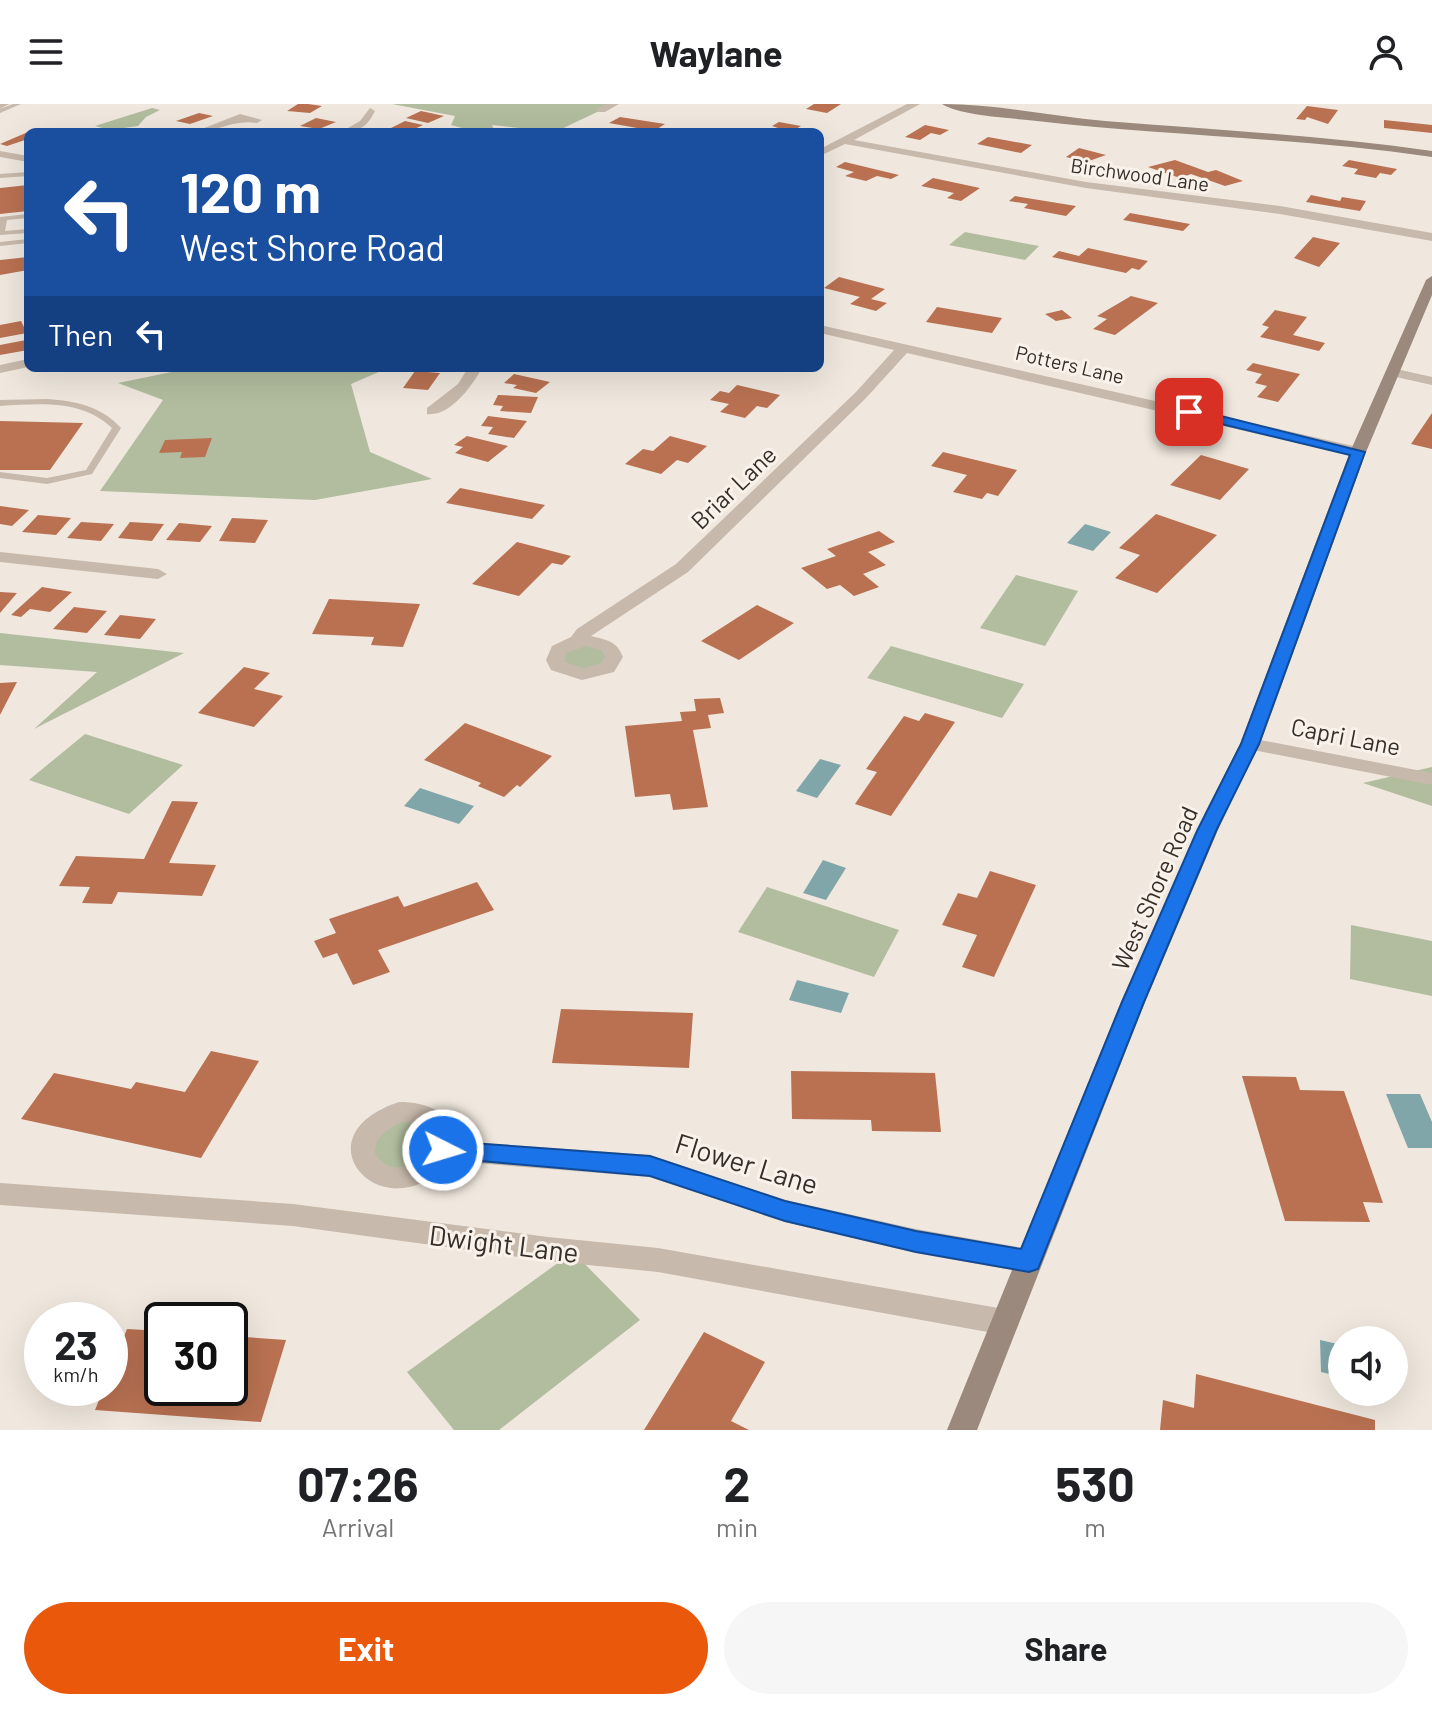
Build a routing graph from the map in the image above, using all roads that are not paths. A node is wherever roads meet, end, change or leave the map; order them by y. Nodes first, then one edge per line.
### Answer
1 (18, 104) edge
2 (614, 104) edge
3 (930, 104) edge
4 (947, 104) edge
5 (911, 106) edge
6 (1, 107) edge
7 (601, 110) dead end
8 (370, 111) dead end
9 (257, 120) dead end
10 (210, 128) edge
11 (354, 128) edge
12 (844, 141) junction
13 (824, 151) edge
14 (0, 154) edge
15 (1432, 154) edge
16 (24, 158) edge
17 (24, 174) edge
18 (0, 176) edge
19 (24, 216) edge
20 (2, 219) edge
21 (24, 231) edge
22 (1432, 237) edge
23 (24, 241) edge
24 (0, 244) edge
25 (1432, 280) edge
26 (824, 330) edge
27 (904, 348) junction
28 (24, 364) edge
29 (0, 369) edge
30 (473, 372) edge
31 (1392, 372) junction
32 (1432, 381) edge
33 (0, 403) edge
34 (432, 411) dead end
35 (1358, 452) junction
36 (0, 475) edge
37 (0, 557) edge
38 (158, 574) dead end
39 (578, 641) dead end
40 (1250, 744) junction
41 (1432, 779) edge
42 (443, 1150) dead end
43 (0, 1194) edge
44 (1029, 1261) junction
45 (1004, 1322) junction
46 (962, 1430) edge

1 - 6 lane
2 - 7 street
3 - 5 street
4 - 15 main road
5 - 12 street
8 - 11 street
9 - 10 street
12 - 13 street
12 - 22 street, Birchwood Lane
14 - 16 street
17 - 18 lane
19 - 20 lane
20 - 21 lane
23 - 24 lane
25 - 31 main road, West Shore Road
26 - 27 street, Potters Lane
27 - 35 street, Potters Lane
27 - 39 street, Briar Lane
28 - 29 street
30 - 34 street
31 - 32 street
31 - 35 main road, West Shore Road
33 - 36 lane
35 - 40 main road, West Shore Road
37 - 38 street
40 - 41 street, Capri Lane
40 - 44 main road, West Shore Road
42 - 44 street, Flower Lane
43 - 45 street, Dwight Lane
44 - 45 main road, West Shore Road
45 - 46 main road, West Shore Road

